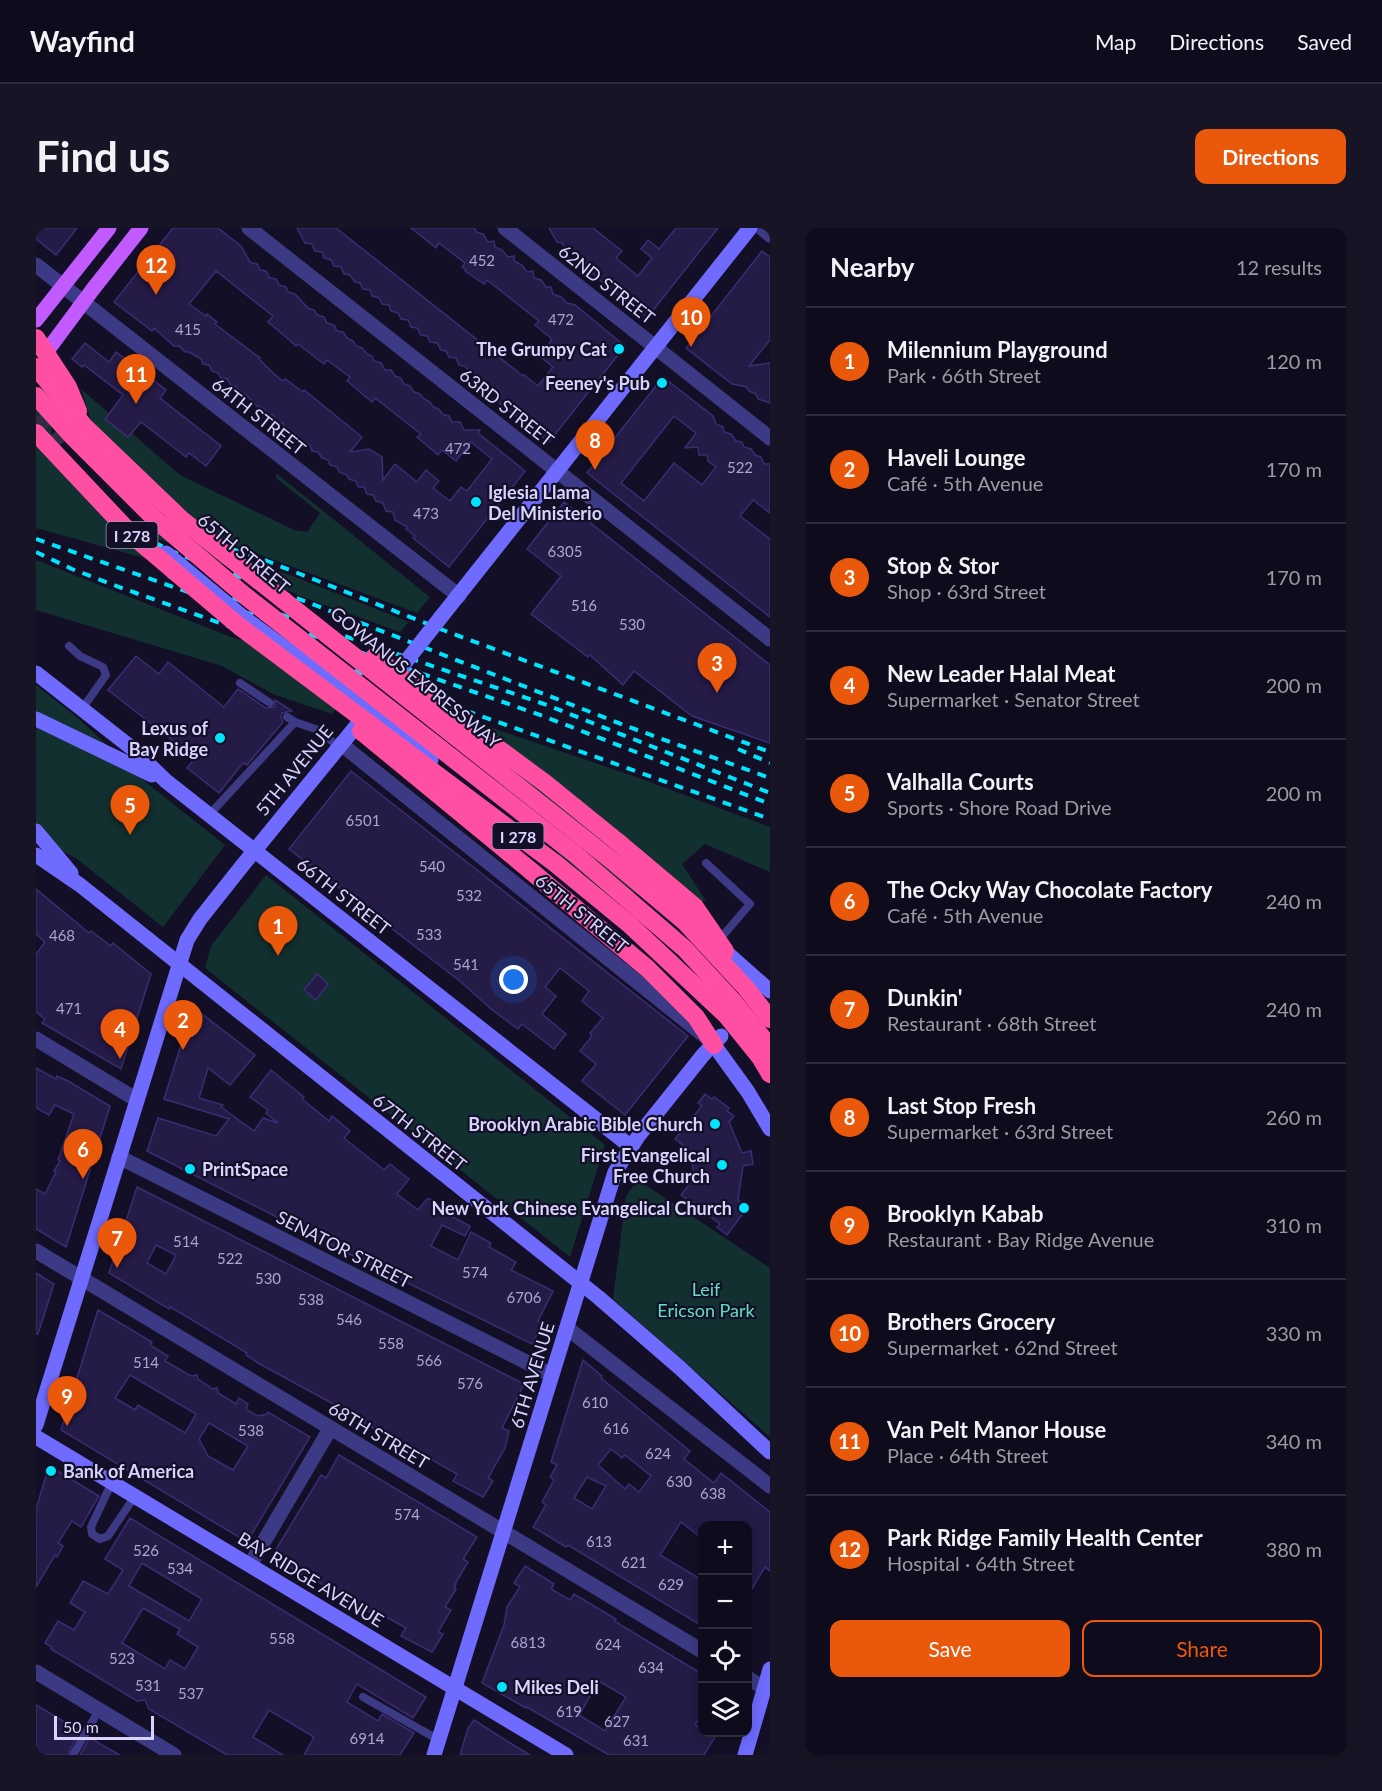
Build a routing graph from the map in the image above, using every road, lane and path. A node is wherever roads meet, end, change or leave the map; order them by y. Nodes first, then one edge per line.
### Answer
1 (109, 228) edge
2 (141, 228) edge
3 (249, 228) edge
4 (506, 228) edge
5 (750, 228) edge
6 (762, 228) edge
7 (770, 235) edge
8 (36, 265) edge
9 (63, 286) junction
10 (83, 303) junction
11 (36, 320) edge
12 (42, 345) edge
13 (656, 347) junction
14 (36, 367) edge
15 (36, 396) edge
16 (84, 426) junction
17 (36, 433) edge
18 (770, 438) edge
19 (557, 472) junction
20 (158, 507) dead end
21 (141, 532) dead end
22 (459, 596) junction
23 (239, 626) junction
24 (320, 627) junction
25 (770, 639) edge
26 (69, 646) dead end
27 (36, 672) edge
28 (240, 683) dead end
29 (385, 689) junction
30 (270, 703) dead end
31 (82, 709) junction
32 (365, 714) junction
33 (287, 717) dead end
34 (36, 719) edge
35 (295, 722) junction
36 (340, 745) junction
37 (166, 781) junction
38 (506, 784) dead end
39 (489, 805) dead end
40 (210, 815) junction
41 (36, 831) edge
42 (255, 850) junction
43 (36, 855) edge
44 (706, 863) dead end
45 (80, 885) junction
46 (722, 946) junction
47 (178, 965) junction
48 (767, 982) edge
49 (770, 1019) edge
50 (36, 1039) edge
51 (718, 1040) junction
52 (770, 1047) edge
53 (770, 1074) edge
54 (136, 1100) junction
55 (770, 1129) edge
56 (630, 1146) junction
57 (119, 1157) junction
58 (36, 1251) edge
59 (82, 1278) junction
60 (580, 1283) junction
61 (567, 1328) junction
62 (552, 1375) junction
63 (36, 1425) edge
64 (330, 1429) junction
65 (36, 1437) edge
66 (770, 1452) edge
67 (112, 1482) junction
68 (770, 1486) edge
69 (135, 1496) junction
70 (504, 1532) junction
71 (250, 1565) junction
72 (698, 1649) edge
73 (770, 1669) edge
74 (36, 1672) edge
75 (752, 1681) edge
76 (455, 1688) junction
77 (764, 1688) junction
78 (363, 1697) dead end
79 (99, 1710) junction
80 (436, 1748) edge
81 (73, 1755) edge
82 (174, 1755) edge
83 (566, 1755) edge
84 (745, 1755) edge

1 - 9 main road
2 - 10 main road
3 - 19 street, 63RD STREET
4 - 13 street, 62ND STREET
5 - 13 street, 5TH AVENUE
6 - 7 street
8 - 9 street, 64TH STREET
9 - 10 street, 64TH STREET
9 - 11 main road
10 - 12 main road
10 - 22 street, 64TH STREET
12 - 16 highway, bridge
13 - 18 street, 62ND STREET
13 - 19 street, 5TH AVENUE
14 - 16 highway, GOWANUS EXPRESSWAY / I 278, bridge
15 - 52 highway, I 278, bridge
16 - 24 highway, GOWANUS EXPRESSWAY / I 278, bridge
17 - 23 highway, I 278, bridge
19 - 22 street, 5TH AVENUE
19 - 25 street, 63RD STREET
20 - 29 street, 65TH STREET
21 - 32 street, bridge
22 - 29 street, 5TH AVENUE, bridge
23 - 51 highway, bridge
23 - 53 highway, I 278, bridge
24 - 46 highway, bridge
24 - 49 highway, GOWANUS EXPRESSWAY / I 278, bridge
26 - 31 lane
27 - 31 street, 66TH STREET
28 - 30 lane
29 - 32 street, 5TH AVENUE
29 - 38 street, 65TH STREET
31 - 37 street, 66TH STREET
32 - 36 street, 5TH AVENUE
32 - 39 street, bridge
33 - 35 lane
34 - 37 street
35 - 36 lane
35 - 40 lane
36 - 42 street, 5TH AVENUE
36 - 51 street, 65TH STREET
37 - 40 street, 66TH STREET
40 - 42 street, 66TH STREET
41 - 45 street
42 - 47 street, 5TH AVENUE
42 - 56 street, 66TH STREET
43 - 45 street, 67TH STREET
44 - 46 lane
45 - 47 street, 67TH STREET
46 - 48 street
47 - 54 street, 5TH AVENUE
47 - 60 street, 67TH STREET
50 - 54 street
51 - 55 street
51 - 56 street, 6TH AVENUE
54 - 57 street, 5TH AVENUE
56 - 60 street, 6TH AVENUE
57 - 59 street, 5TH AVENUE
57 - 62 street, SENATOR STREET
58 - 59 street, 68TH STREET
59 - 63 street, 5TH AVENUE
59 - 64 street, 68TH STREET
60 - 61 street, 6TH AVENUE
60 - 66 street, 67TH STREET
61 - 62 street, 6TH AVENUE
61 - 68 street
62 - 70 street, 6TH AVENUE
64 - 70 street, 68TH STREET
64 - 71 street
65 - 67 street, BAY RIDGE AVENUE
67 - 69 street, BAY RIDGE AVENUE
67 - 69 lane
69 - 71 street, BAY RIDGE AVENUE
70 - 72 street, 68TH STREET
70 - 76 street, 6TH AVENUE
71 - 76 street, BAY RIDGE AVENUE
73 - 77 street
74 - 79 street
75 - 77 street
76 - 80 street, 6TH AVENUE
76 - 83 street, BAY RIDGE AVENUE
77 - 84 street
78 - 80 lane
79 - 81 lane
79 - 82 street

